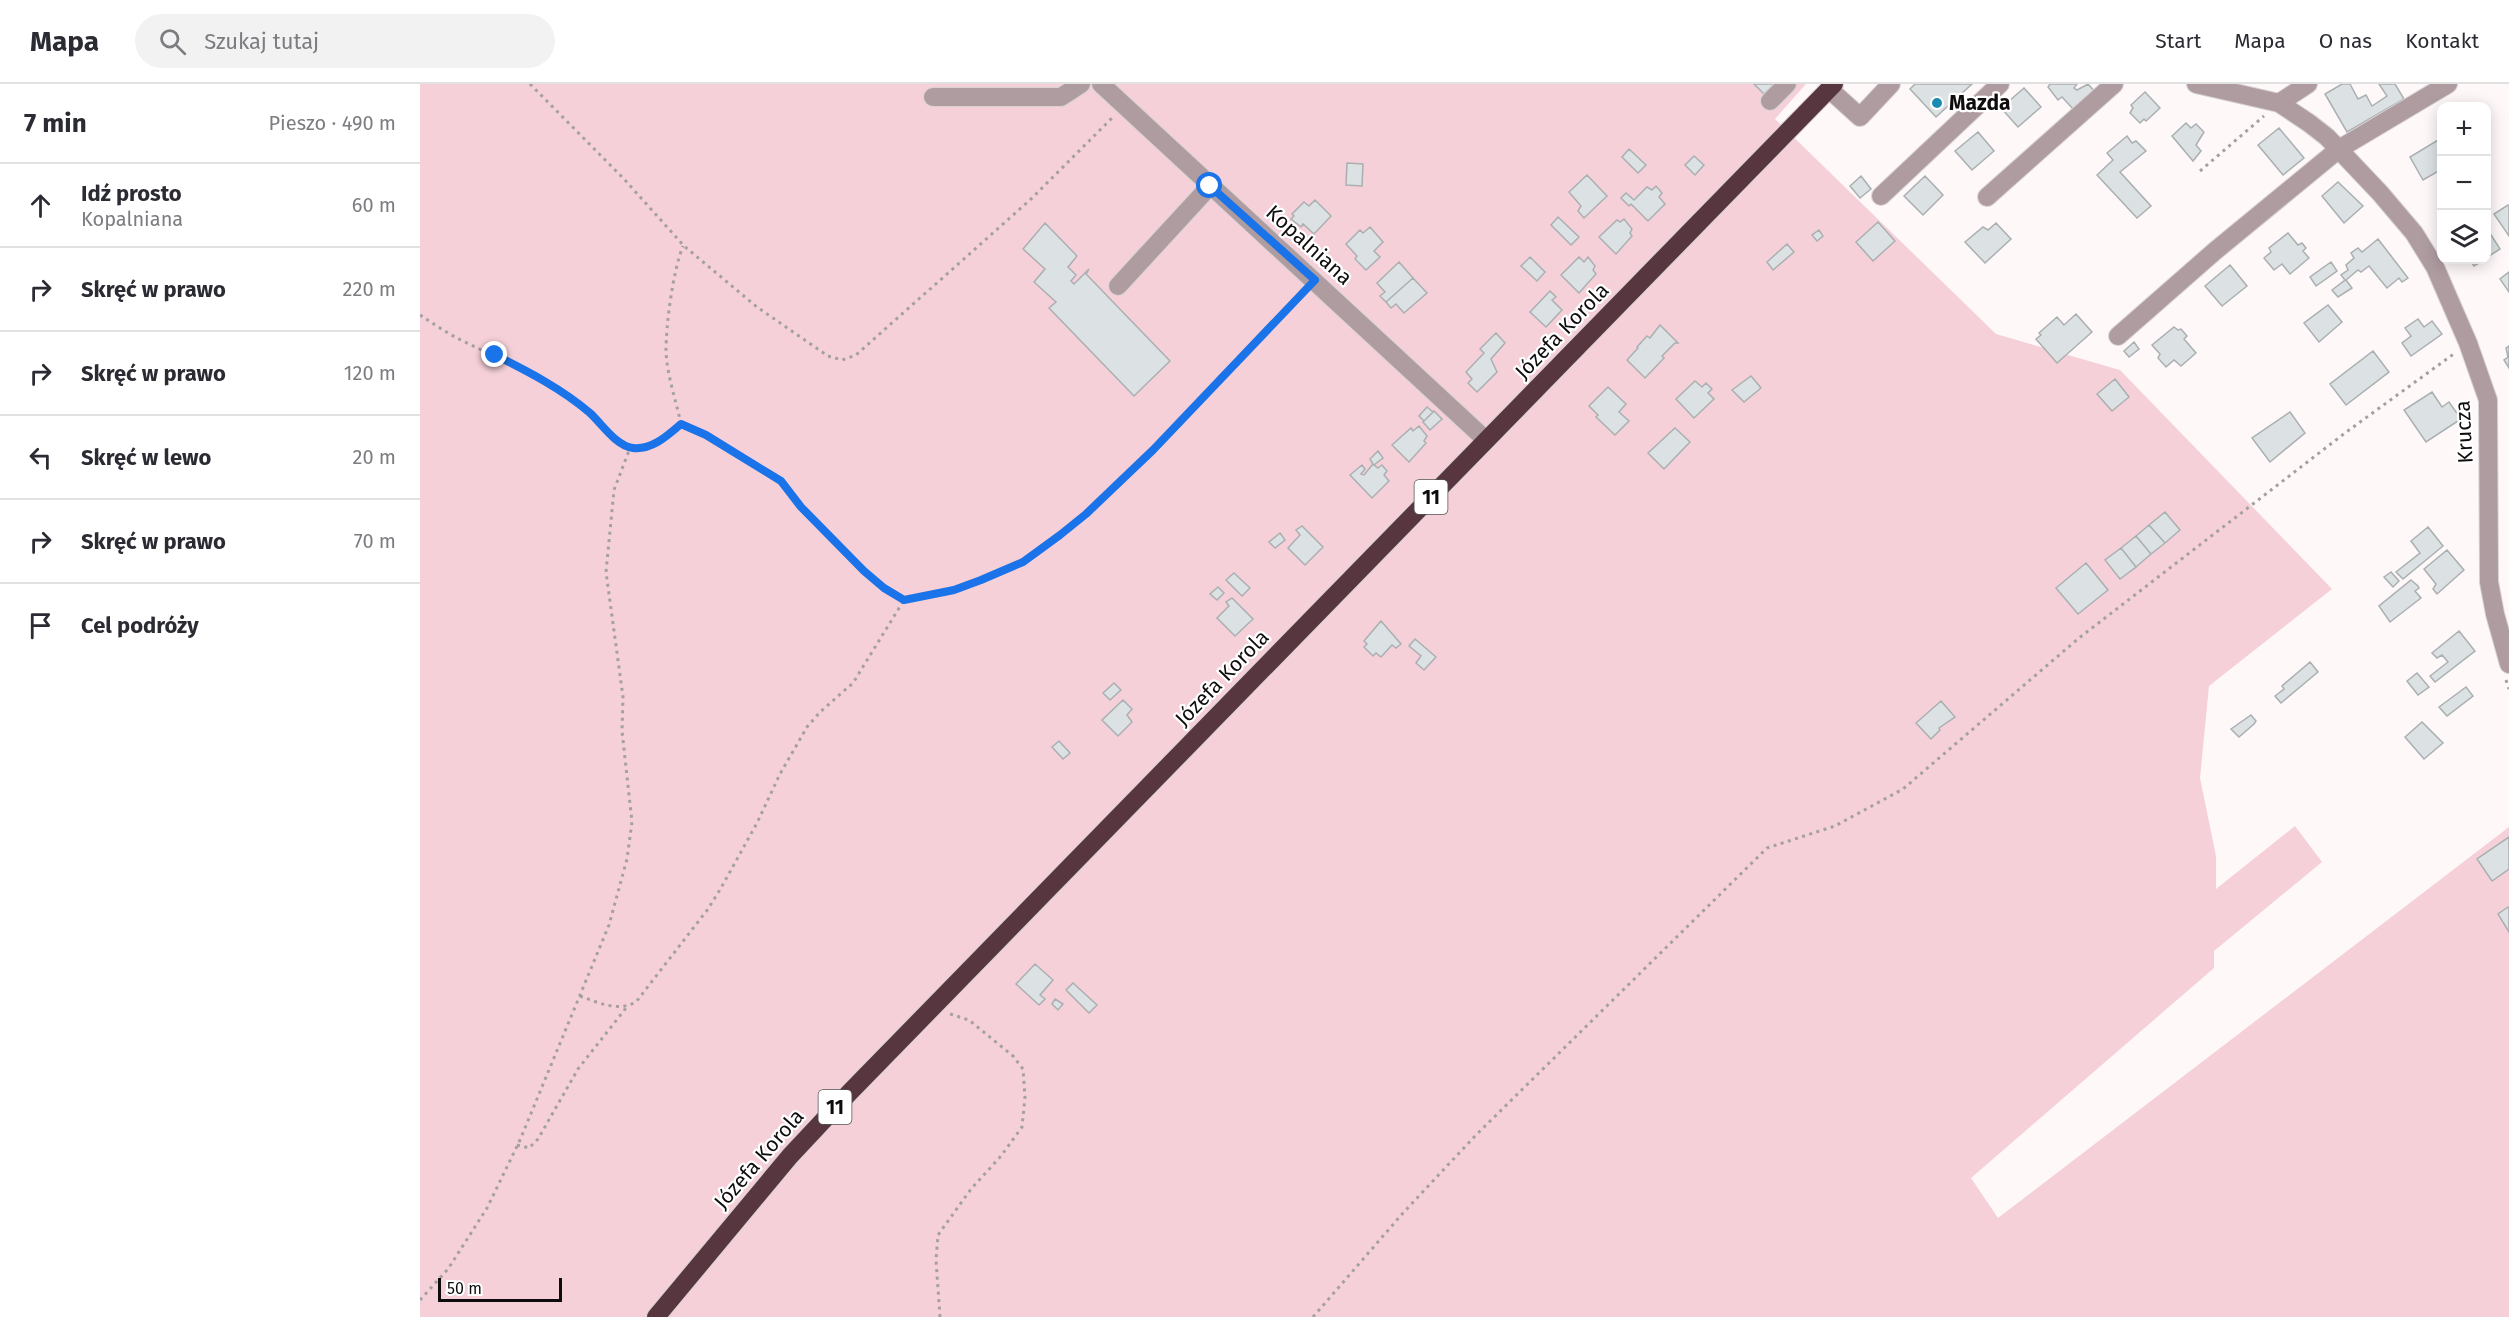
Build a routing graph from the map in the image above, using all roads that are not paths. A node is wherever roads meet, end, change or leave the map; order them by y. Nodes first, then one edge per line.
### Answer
1 (1081, 84) edge
2 (1101, 84) edge
3 (1786, 84) edge
4 (1891, 84) edge
5 (2000, 84) edge
6 (2114, 84) edge
7 (2196, 84) edge
8 (2308, 84) edge
9 (2448, 84) edge
10 (1832, 86) edge
11 (933, 97) dead end
12 (1770, 101) dead end
13 (2279, 103) junction
14 (2339, 149) junction
15 (1210, 186) junction
16 (1881, 196) dead end
17 (1987, 197) dead end
18 (1118, 286) dead end
19 (2118, 336) dead end
20 (1486, 440) junction
21 (2506, 667) edge
22 (656, 1317) edge

1 - 11 street
2 - 15 street, Kopalniana
3 - 12 street
4 - 10 street
5 - 16 street
6 - 17 street
7 - 13 street, Krucza
8 - 13 street
9 - 14 street
10 - 20 highway, Józefa Korola / 11
13 - 14 street, Krucza
14 - 19 street
14 - 21 street, Krucza
15 - 18 street
15 - 20 street, Kopalniana
20 - 22 highway, Józefa Korola / 11

